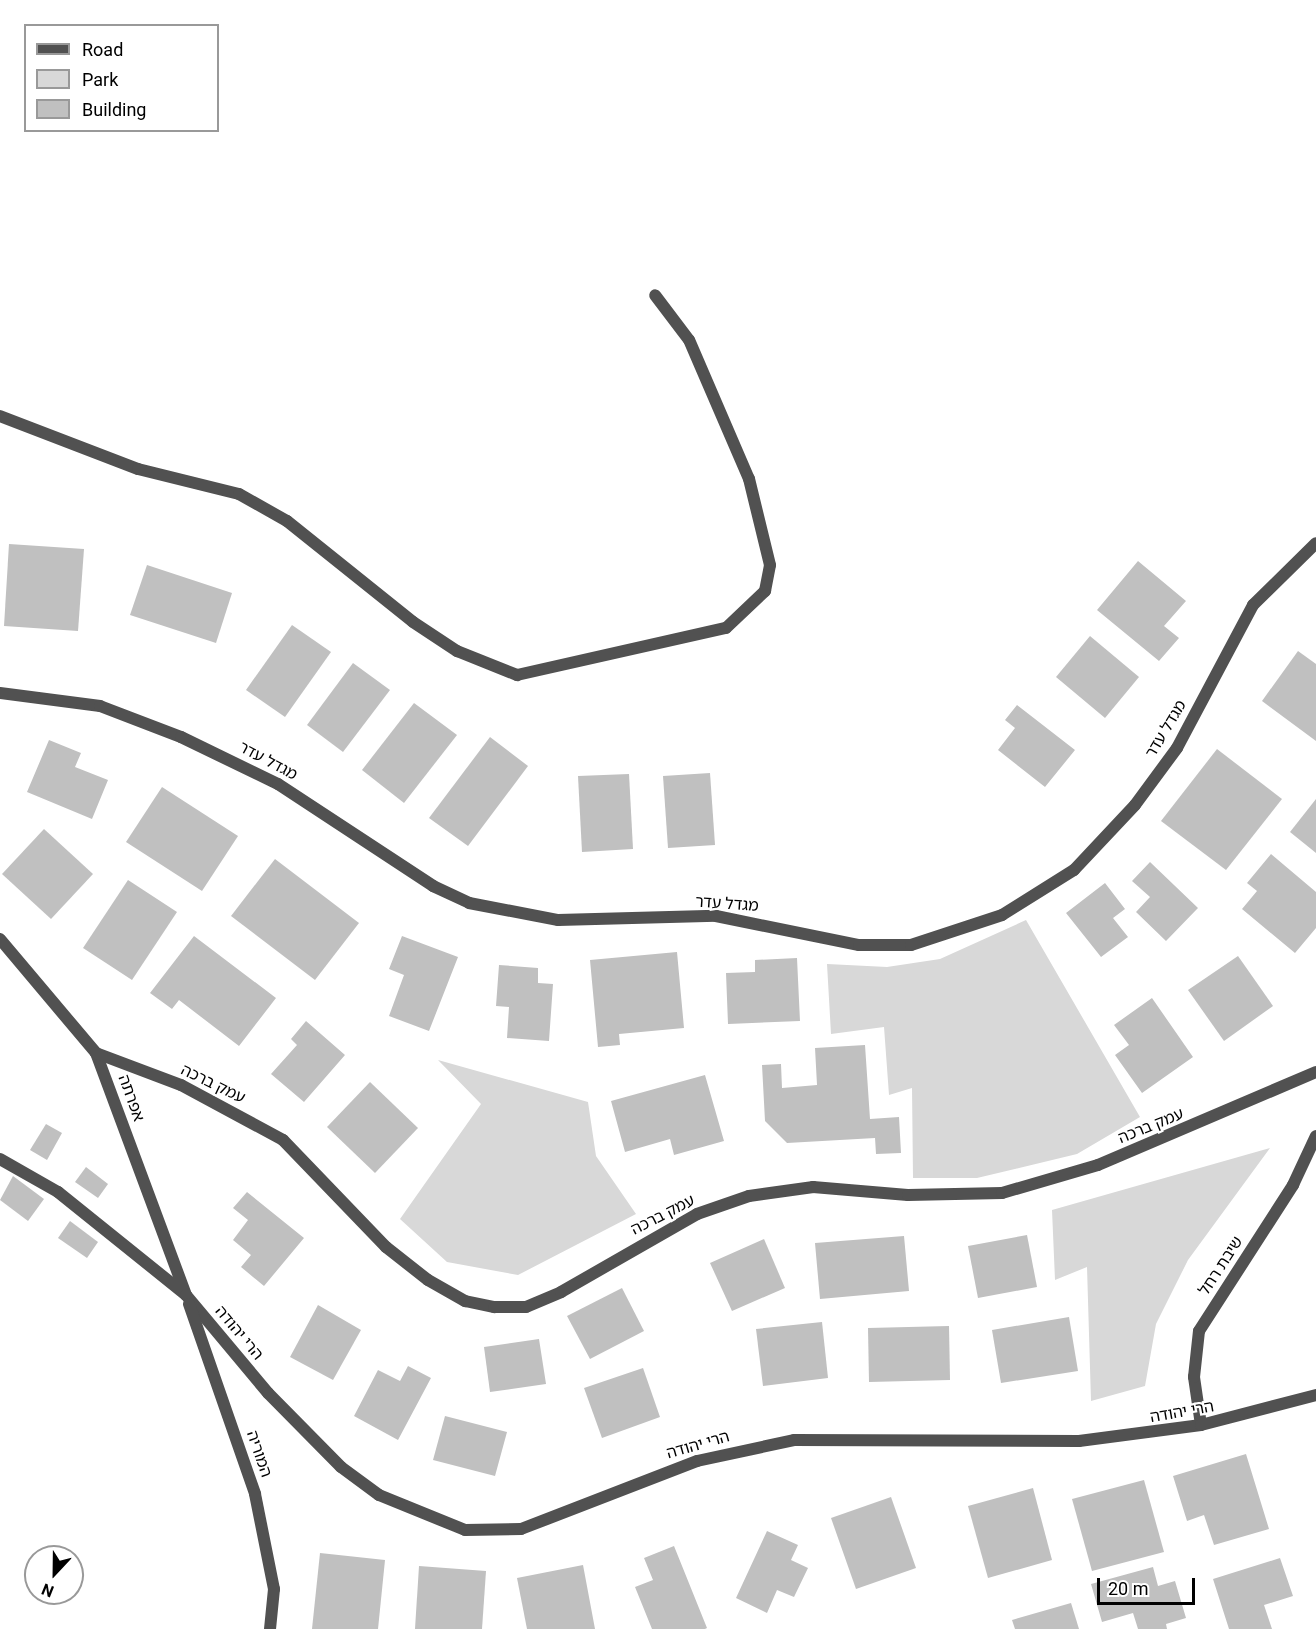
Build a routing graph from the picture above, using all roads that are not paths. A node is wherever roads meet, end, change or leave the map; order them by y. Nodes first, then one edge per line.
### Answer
1 (655, 295) dead end
2 (0, 416) edge
3 (1316, 543) edge
4 (0, 693) edge
5 (0, 939) edge
6 (96, 1053) junction
7 (1316, 1072) edge
8 (1316, 1136) edge
9 (0, 1159) edge
10 (186, 1295) junction
11 (1316, 1395) edge
12 (1201, 1425) junction
13 (270, 1629) edge

1 - 2 street
3 - 4 street, מגדל עדר
5 - 6 street, אפרתה
6 - 7 street, עמק ברכה
6 - 10 street, אפרתה
8 - 12 street, שיבת רחל
9 - 10 street
10 - 12 street, הרי יהודה
10 - 13 street, המוריה
11 - 12 street, הרי יהודה

